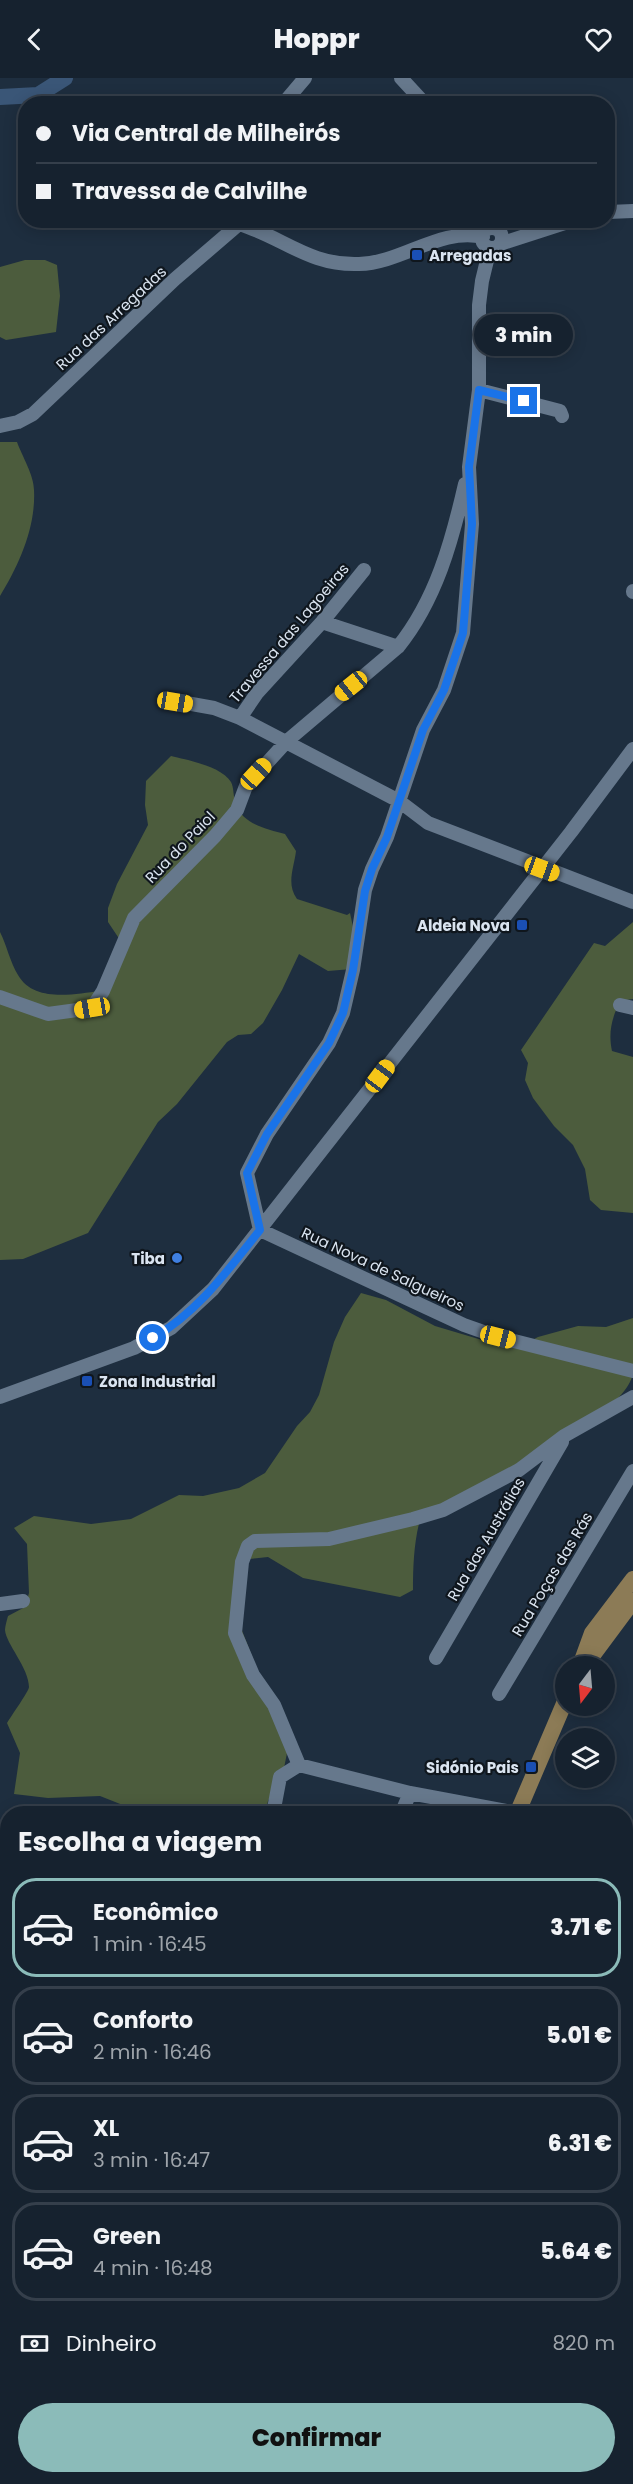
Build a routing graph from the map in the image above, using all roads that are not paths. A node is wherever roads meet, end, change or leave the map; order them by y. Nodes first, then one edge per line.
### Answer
1 (305, 78) edge
2 (401, 78) edge
3 (290, 96) edge
4 (418, 96) edge
5 (633, 211) edge
6 (615, 212) edge
7 (233, 228) edge
8 (255, 228) edge
9 (482, 228) edge
10 (552, 228) edge
11 (491, 238) junction
12 (479, 390) junction
13 (562, 416) dead end
14 (0, 426) edge
15 (469, 467) junction
16 (364, 570) dead end
17 (321, 622) junction
18 (398, 647) junction
19 (175, 702) dead end
20 (240, 718) junction
21 (287, 741) junction
22 (633, 749) edge
23 (399, 801) junction
24 (542, 869) junction
25 (633, 902) edge
26 (0, 997) edge
27 (260, 1230) junction
28 (633, 1371) edge
29 (633, 1396) edge
30 (0, 1397) edge
31 (564, 1437) junction
32 (633, 1471) edge
33 (633, 1579) edge
34 (23, 1601) dead end
35 (633, 1601) edge
36 (0, 1604) edge
37 (584, 1656) edge
38 (592, 1656) edge
39 (436, 1658) dead end
40 (499, 1694) dead end
41 (559, 1716) edge
42 (299, 1765) junction
43 (410, 1793) junction
44 (275, 1806) edge
45 (404, 1806) edge
46 (451, 1806) edge
47 (520, 1806) edge

1 - 3 street
2 - 4 street
5 - 6 street
7 - 14 street, Rua das Arregadas
8 - 11 street
9 - 11 street
10 - 11 street
11 - 12 street
12 - 13 street
12 - 15 street
15 - 18 street, Rua do Paiol
15 - 23 street
16 - 17 street, Travessa das Lagoeiras
17 - 18 street
17 - 20 street, Travessa das Lagoeiras
18 - 21 street, Rua do Paiol
19 - 20 street
20 - 21 street
21 - 23 street
21 - 26 street, Rua do Paiol
22 - 24 street
23 - 24 street
23 - 27 street
24 - 25 street
24 - 27 street
27 - 28 street, Rua Nova de Salgueiros
27 - 30 street
29 - 31 street
31 - 39 street, Rua das Austrálias
31 - 42 street
32 - 40 street, Rua Poças das Rás
33 - 37 main road
34 - 36 street
35 - 38 main road
41 - 47 main road
42 - 43 street
42 - 44 street
43 - 45 street
43 - 46 street

